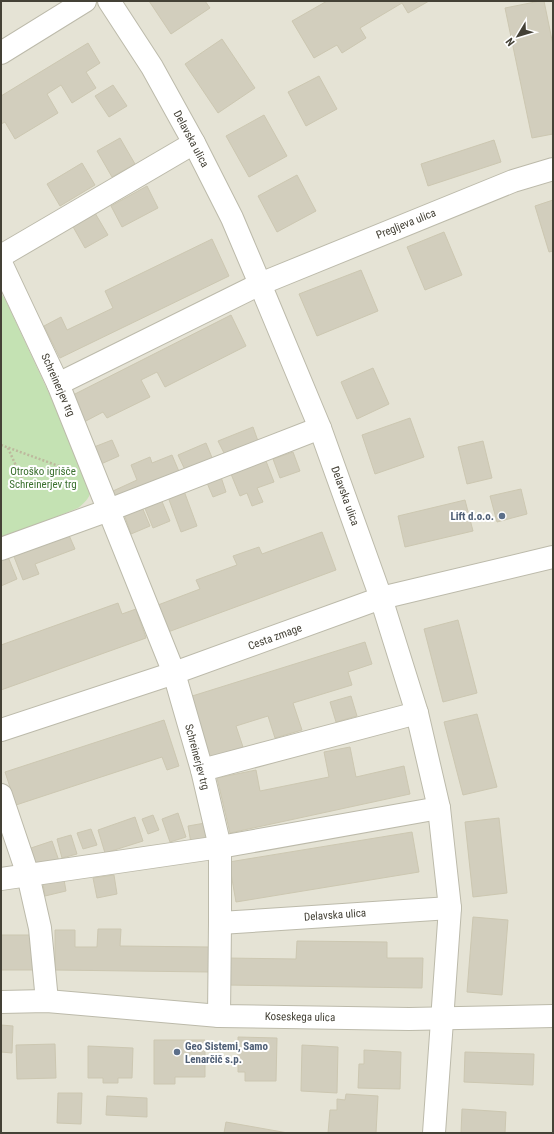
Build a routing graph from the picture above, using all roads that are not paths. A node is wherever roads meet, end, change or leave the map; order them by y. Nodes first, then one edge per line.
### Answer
1 (85, 1) edge
2 (109, 1) edge
3 (1, 53) edge
4 (194, 143) junction
5 (553, 169) edge
6 (1, 256) edge
7 (1, 263) edge
8 (260, 284) junction
9 (58, 384) junction
10 (320, 428) junction
11 (109, 510) junction
12 (1, 549) edge
13 (553, 557) edge
14 (381, 598) junction
15 (174, 673) junction
16 (417, 713) junction
17 (1, 730) edge
18 (202, 770) junction
19 (1, 796) edge
20 (439, 808) junction
21 (220, 847) junction
22 (28, 875) junction
23 (1, 879) edge
24 (450, 908) junction
25 (220, 923) junction
26 (1, 1002) edge
27 (47, 1002) junction
28 (219, 1016) junction
29 (553, 1016) edge
30 (442, 1018) junction
31 (434, 1133) edge

1 - 3 street
2 - 4 street, Delavska ulica
4 - 6 street
4 - 8 street, Delavska ulica
5 - 8 street, Pregljeva ulica
7 - 9 street, Schreinerjev trg
8 - 9 street
8 - 10 street, Delavska ulica
9 - 11 street, Schreinerjev trg
10 - 11 street
10 - 14 street, Delavska ulica
11 - 12 street
11 - 15 street, Schreinerjev trg
13 - 14 street, Cesta zmage
14 - 15 street, Cesta zmage
14 - 16 street, Delavska ulica
15 - 17 street, Cesta zmage
15 - 18 street, Schreinerjev trg
16 - 18 street
16 - 20 street, Delavska ulica
18 - 21 street, Schreinerjev trg
19 - 22 street
20 - 21 street
20 - 24 street, Delavska ulica
21 - 22 street
21 - 25 street, Schreinerjev trg
22 - 23 street
22 - 27 street
24 - 25 street, Delavska ulica
24 - 30 street, Delavska ulica
25 - 28 street, Schreinerjev trg
26 - 27 street, Koseskega ulica
27 - 28 street, Koseskega ulica
28 - 30 street, Koseskega ulica
29 - 30 street, Koseskega ulica
30 - 31 street, Delavska ulica

